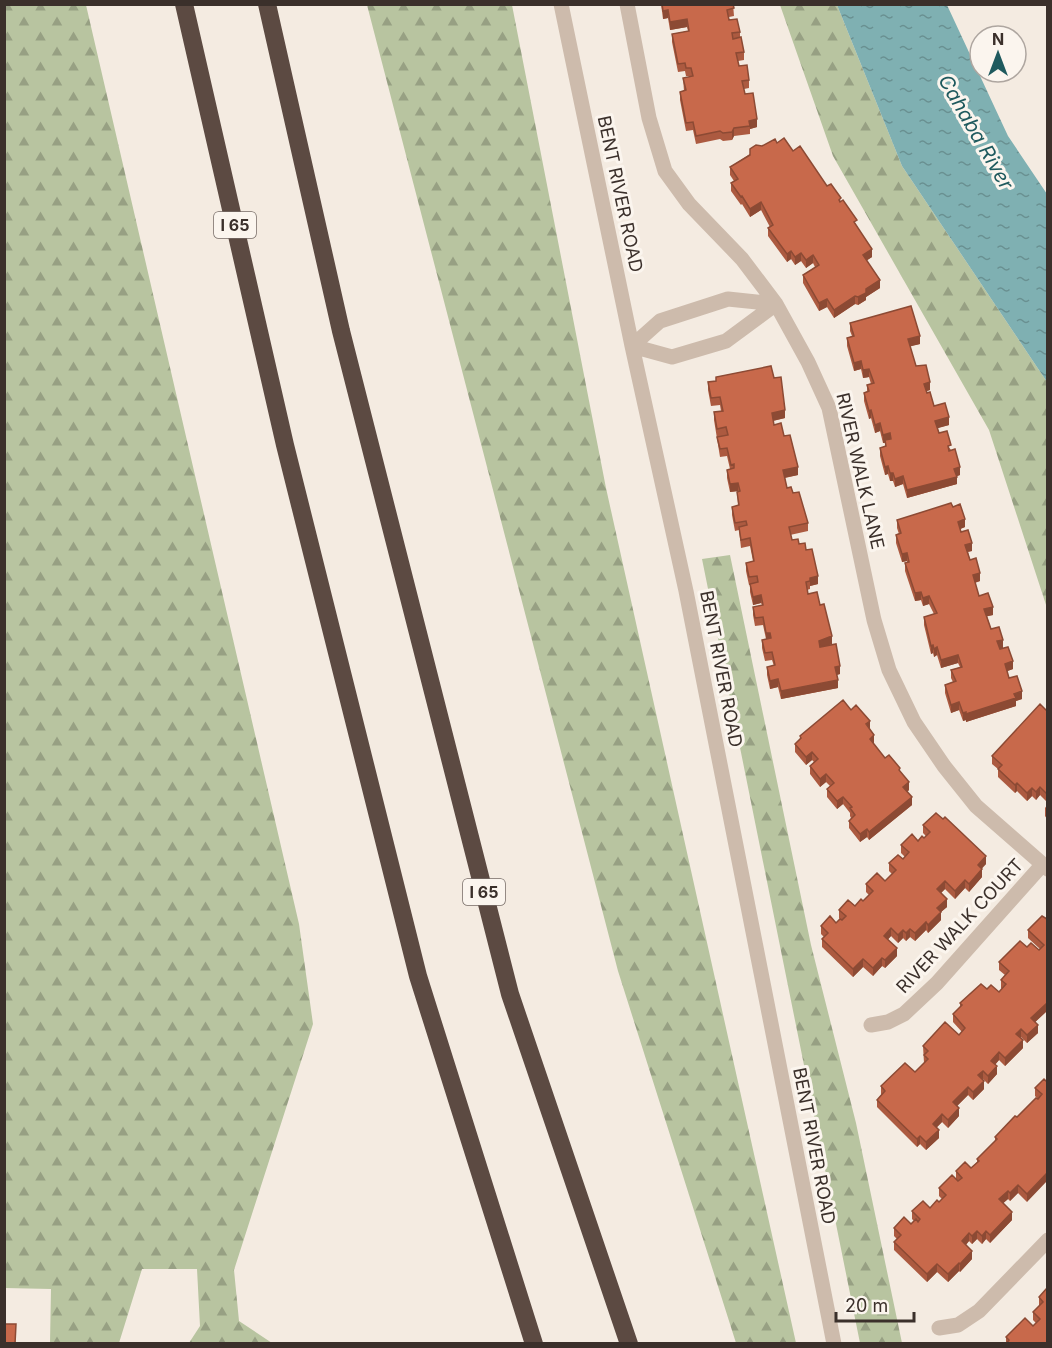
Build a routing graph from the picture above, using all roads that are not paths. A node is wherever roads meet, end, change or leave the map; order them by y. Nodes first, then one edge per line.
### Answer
1 (184, 4) edge
2 (267, 4) edge
3 (561, 4) edge
4 (627, 4) edge
5 (776, 304) junction
6 (632, 346) junction
7 (1045, 866) edge
8 (872, 1025) dead end
9 (1047, 1240) edge
10 (939, 1328) dead end
11 (534, 1344) edge
12 (629, 1344) edge
13 (834, 1344) edge

1 - 11 highway, I 65
2 - 12 highway, I 65
3 - 6 street, BENT RIVER ROAD
4 - 5 street, RIVER WALK LANE
5 - 6 street
5 - 6 street
5 - 7 street, RIVER WALK LANE
6 - 13 street, BENT RIVER ROAD
7 - 8 street, RIVER WALK COURT
9 - 10 street

